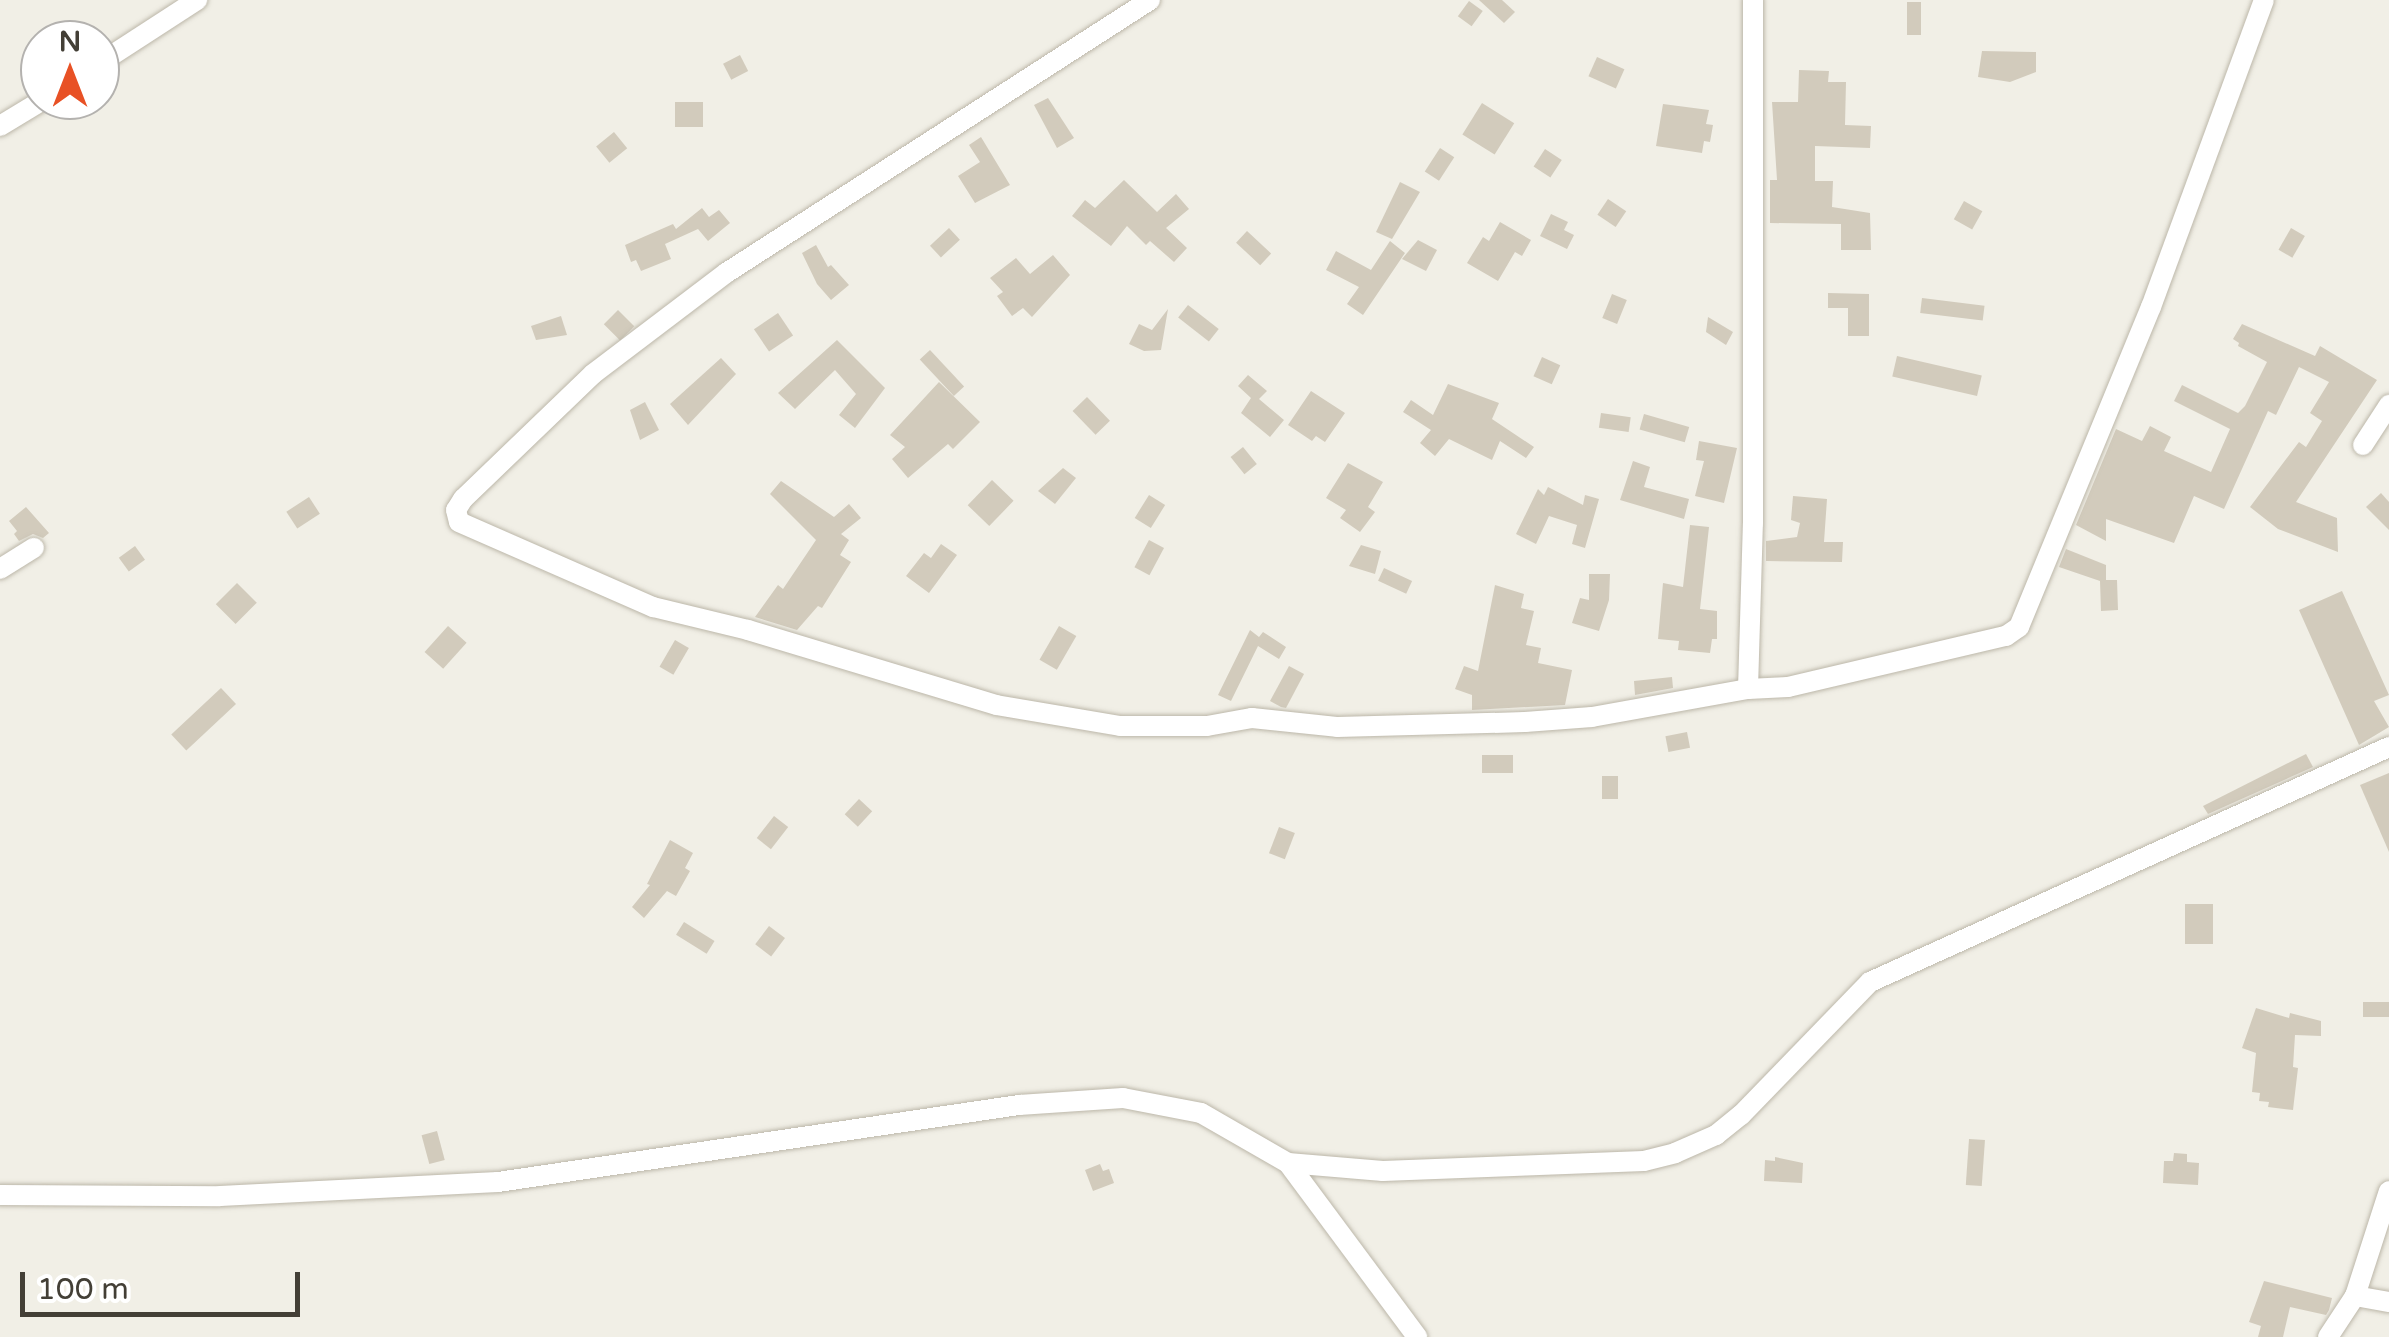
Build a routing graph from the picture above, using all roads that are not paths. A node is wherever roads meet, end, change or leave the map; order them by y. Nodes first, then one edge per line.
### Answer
1 (197, 0) edge
2 (1150, 0) edge
3 (1753, 0) edge
4 (2264, 0) edge
5 (120, 51) edge
6 (2389, 406) edge
7 (2363, 445) dead end
8 (34, 548) dead end
9 (0, 569) edge
10 (1748, 689) junction
11 (2389, 748) edge
12 (1288, 1163) junction
13 (2389, 1190) edge
14 (0, 1195) edge
15 (2356, 1296) junction
16 (2389, 1302) edge
17 (1417, 1337) edge
18 (2328, 1337) edge

1 - 5 street
2 - 10 street
3 - 10 street
4 - 10 street
6 - 7 street
8 - 9 street
11 - 12 street
12 - 14 street
12 - 17 street
13 - 15 street
15 - 16 street
15 - 18 street

